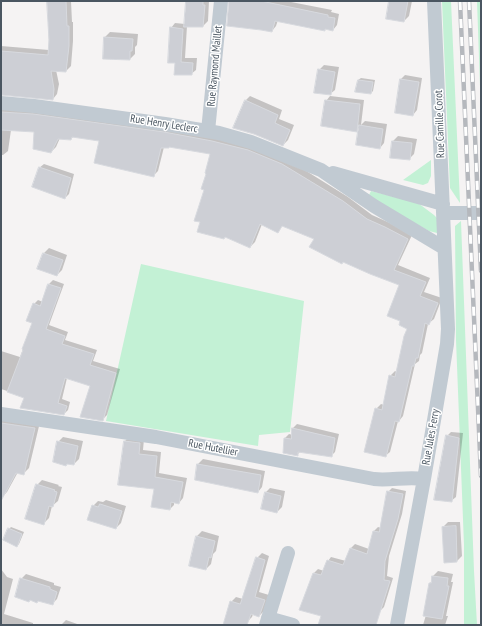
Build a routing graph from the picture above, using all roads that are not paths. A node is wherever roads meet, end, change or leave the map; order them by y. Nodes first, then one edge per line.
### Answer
1 (221, 1) edge
2 (434, 1) edge
3 (1, 103) edge
4 (208, 131) junction
5 (321, 170) junction
6 (443, 208) junction
7 (481, 213) edge
8 (444, 248) junction
9 (1, 414) edge
10 (424, 479) junction
11 (288, 554) dead end
12 (267, 621) edge
13 (293, 625) edge
14 (397, 625) edge

1 - 4 street, Rue Raymond Maillet
2 - 6 street, Rue Camille Corot
3 - 4 street, Rue Henry Leclerc
4 - 5 street, Rue Henry Leclerc
5 - 6 street, Rue Henry Leclerc
5 - 8 street, Rue Henry Leclerc
6 - 7 street, Rue Henry Leclerc
6 - 8 street, Rue Camille Corot
8 - 10 street, Rue Jules Ferry
9 - 10 street, Rue Hutellier
10 - 14 street, Rue Jules Ferry
11 - 12 street
12 - 13 street

